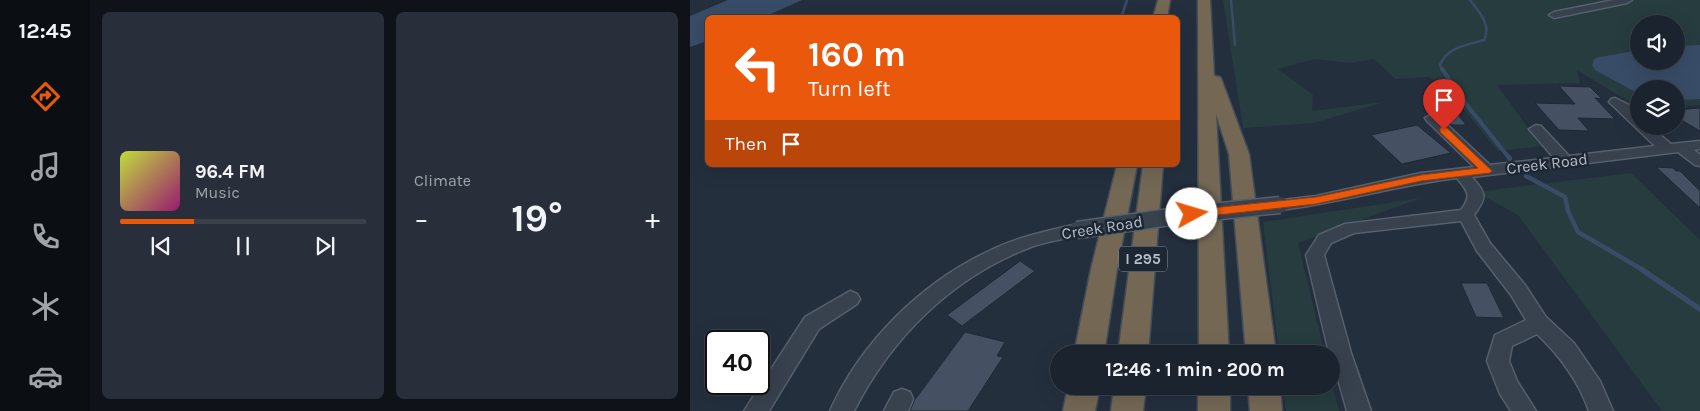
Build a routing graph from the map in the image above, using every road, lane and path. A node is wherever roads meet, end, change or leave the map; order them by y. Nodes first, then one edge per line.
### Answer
1 (1164, 0) edge
2 (1169, 0) edge
3 (1204, 0) edge
4 (1627, 0) edge
5 (1161, 15) edge
6 (1167, 15) edge
7 (1554, 15) dead end
8 (1206, 53) junction
9 (1615, 102) dead end
10 (1630, 114) edge
11 (1432, 118) dead end
12 (1536, 128) dead end
13 (1650, 135) edge
14 (1700, 145) edge
15 (1675, 148) junction
16 (1565, 161) junction
17 (1700, 162) edge
18 (1127, 167) edge
19 (1153, 167) edge
20 (1487, 171) junction
21 (1461, 173) junction
22 (1466, 215) junction
23 (850, 299) dead end
24 (1539, 323) junction
25 (1091, 345) edge
26 (1134, 345) edge
27 (1214, 345) edge
28 (1260, 345) edge
29 (1082, 395) edge
30 (1129, 395) edge
31 (1214, 395) edge
32 (1265, 395) edge
33 (756, 411) edge
34 (842, 411) edge
35 (1079, 411) edge
36 (1127, 411) edge
37 (1214, 411) edge
38 (1266, 411) edge
39 (1359, 411) edge
40 (1524, 411) edge
41 (1601, 411) edge

1 - 5 highway
2 - 6 highway
3 - 8 highway
4 - 7 street
8 - 27 highway
8 - 28 highway
9 - 10 lane
11 - 20 street
12 - 16 street
13 - 15 street
14 - 15 street, Creek Road
15 - 16 street, Creek Road
15 - 17 street
16 - 20 street, Creek Road
18 - 25 highway
19 - 26 highway, I 295
20 - 21 street, Creek Road
21 - 22 street
21 - 34 street, Creek Road, bridge
22 - 24 street
22 - 39 street
23 - 33 street
24 - 40 street
24 - 41 street
29 - 35 highway
30 - 36 highway
31 - 37 highway
32 - 38 highway

